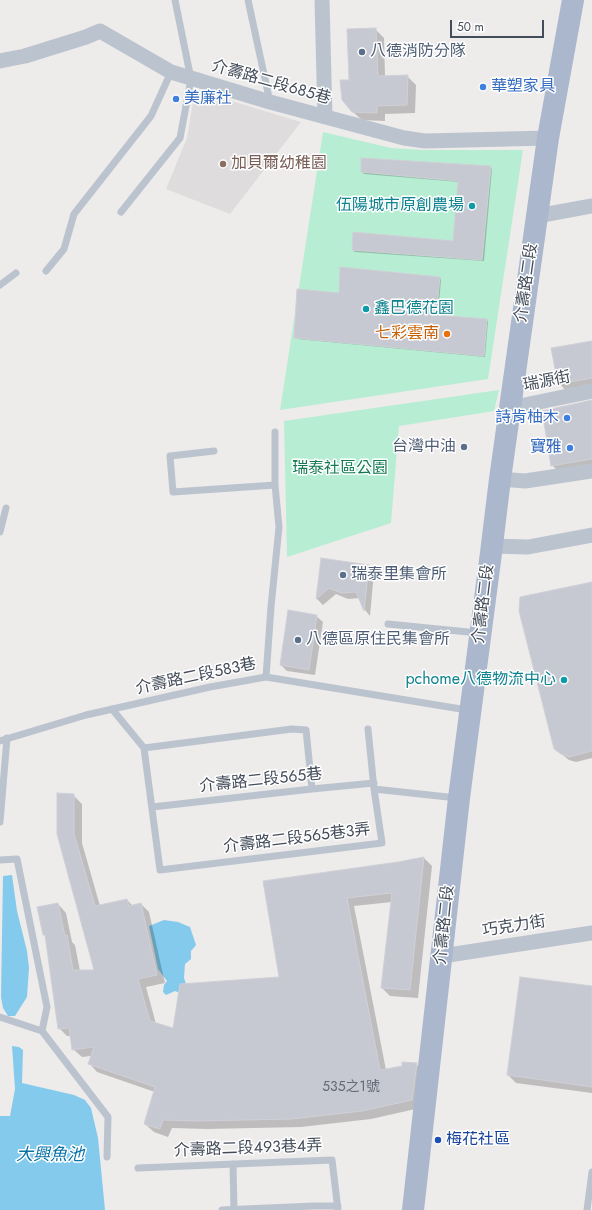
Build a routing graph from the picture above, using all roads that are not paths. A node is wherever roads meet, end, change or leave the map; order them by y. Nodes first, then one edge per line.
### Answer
1 (175, 0) edge
2 (248, 0) edge
3 (322, 0) edge
4 (573, 0) edge
5 (0, 61) edge
6 (171, 72) junction
7 (191, 79) junction
8 (270, 102) junction
9 (325, 117) junction
10 (548, 138) junction
11 (592, 206) edge
12 (121, 212) dead end
13 (537, 216) junction
14 (46, 271) dead end
15 (16, 273) dead end
16 (0, 285) edge
17 (592, 392) edge
18 (510, 408) junction
19 (275, 432) dead end
20 (214, 451) dead end
21 (592, 471) edge
22 (500, 478) junction
23 (275, 485) junction
24 (6, 508) dead end
25 (0, 532) edge
26 (592, 535) edge
27 (492, 546) junction
28 (388, 624) dead end
29 (480, 634) junction
30 (266, 677) junction
31 (112, 709) junction
32 (471, 711) junction
33 (368, 729) dead end
34 (7, 738) junction
35 (0, 741) edge
36 (144, 748) junction
37 (374, 786) junction
38 (312, 789) junction
39 (459, 798) junction
40 (152, 807) junction
41 (0, 822) edge
42 (0, 860) edge
43 (592, 933) edge
44 (442, 956) junction
45 (0, 1017) edge
46 (42, 1031) junction
47 (107, 1158) dead end
48 (233, 1164) junction
49 (138, 1168) dead end
50 (592, 1172) edge
51 (591, 1182) edge
52 (338, 1208) edge
53 (222, 1210) edge
54 (234, 1210) edge
55 (413, 1210) edge
56 (587, 1210) edge

1 - 7 lane
2 - 8 lane
3 - 9 street
4 - 10 main road, 介壽路二段
5 - 6 street, 介壽路二段685巷
6 - 7 street, 介壽路二段685巷
6 - 14 lane
7 - 8 street, 介壽路二段685巷
7 - 12 lane
8 - 9 street, 介壽路二段685巷
9 - 10 street, 介壽路二段685巷
10 - 13 main road, 介壽路二段
11 - 13 street
13 - 18 main road, 介壽路二段
15 - 16 lane
17 - 18 street, 瑞源街
18 - 22 main road, 介壽路二段
19 - 23 lane
20 - 23 lane
21 - 22 street
22 - 27 main road, 介壽路二段
23 - 30 lane
24 - 25 lane
26 - 27 street
27 - 29 main road, 介壽路二段
28 - 29 lane
29 - 32 main road, 介壽路二段
30 - 31 lane, 介壽路二段583巷
30 - 32 lane, 介壽路二段583巷
31 - 34 lane, 介壽路二段583巷
31 - 36 lane
32 - 39 main road, 介壽路二段
33 - 37 lane
34 - 35 lane, 介壽路二段583巷
34 - 41 lane
36 - 38 lane
36 - 40 lane
37 - 38 lane, 介壽路二段565巷
37 - 39 lane, 介壽路二段565巷
37 - 40 lane, 介壽路二段565巷3弄
38 - 40 lane, 介壽路二段565巷
39 - 44 main road, 介壽路二段
42 - 46 lane
43 - 44 street, 巧克力街
44 - 55 main road, 介壽路二段
45 - 46 lane
46 - 47 lane
48 - 49 lane, 介壽路二段493巷4弄
48 - 52 lane, 介壽路二段493巷4弄
48 - 54 lane
50 - 51 lane
51 - 56 lane
52 - 54 lane
53 - 54 lane

